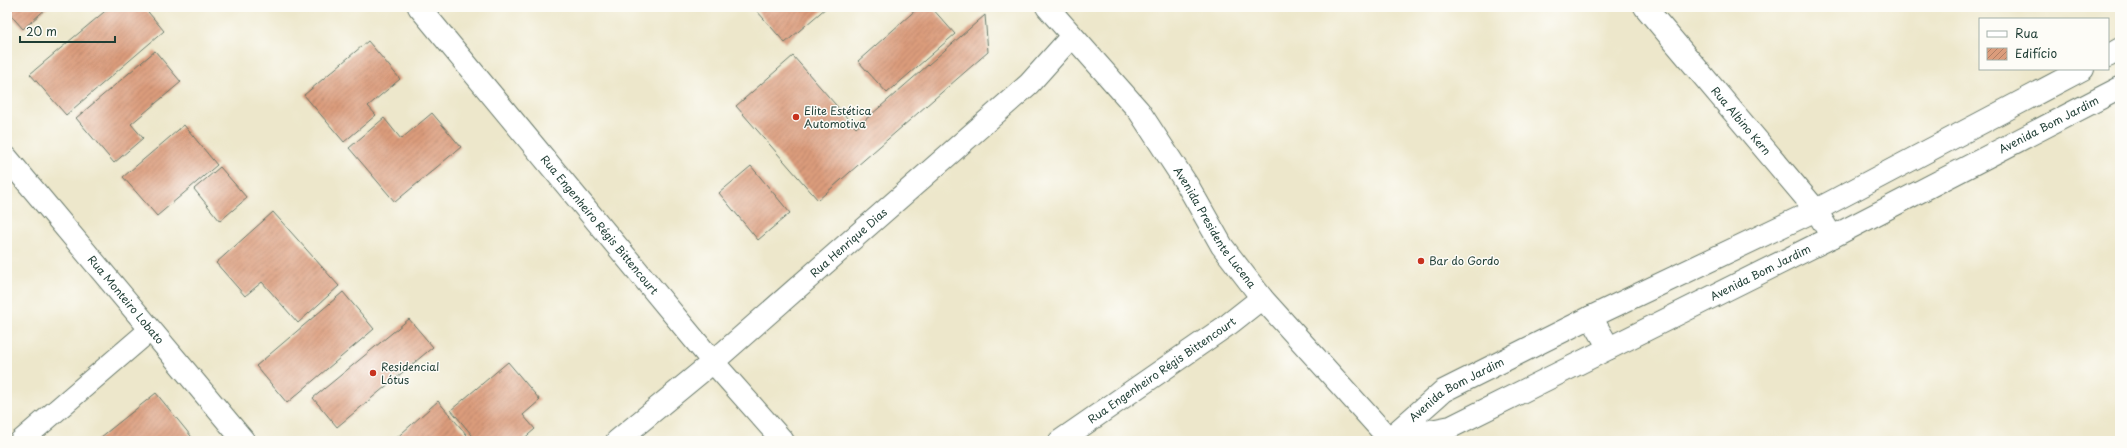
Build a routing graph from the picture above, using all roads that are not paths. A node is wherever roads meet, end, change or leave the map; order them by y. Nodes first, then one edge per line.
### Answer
1 (418, 7) edge
2 (1047, 7) edge
3 (1645, 7) edge
4 (1072, 36) junction
5 (2120, 49) edge
6 (2109, 55) edge
7 (2081, 70) edge
8 (2120, 88) edge
9 (7, 158) edge
10 (1816, 210) junction
11 (1832, 237) junction
12 (1262, 298) junction
13 (1591, 317) junction
14 (150, 330) junction
15 (1609, 348) junction
16 (713, 362) junction
17 (1390, 440) edge
18 (21, 441) edge
19 (244, 441) edge
20 (617, 441) edge
21 (783, 441) edge
22 (1060, 441) edge

1 - 16 street, Rua Engenheiro Régis Bittencourt
2 - 4 street, Avenida Presidente Lucena
3 - 10 street, Rua Albino Kern
4 - 12 street, Avenida Presidente Lucena
4 - 16 street, Rua Henrique Dias
5 - 6 street
7 - 10 street, Avenida Bom Jardim
8 - 11 street, Avenida Bom Jardim
9 - 14 street, Rua Monteiro Lobato
10 - 11 street, Rua Albino Kern
10 - 13 street, Avenida Bom Jardim
11 - 15 street, Avenida Bom Jardim
12 - 17 street, Avenida Presidente Lucena
12 - 22 street, Rua Engenheiro Régis Bittencourt
13 - 15 street
13 - 17 street, Avenida Bom Jardim
14 - 18 street
14 - 19 street, Rua Monteiro Lobato
15 - 17 street, Avenida Bom Jardim
16 - 20 street, Rua Henrique Dias
16 - 21 street, Rua Engenheiro Régis Bittencourt

